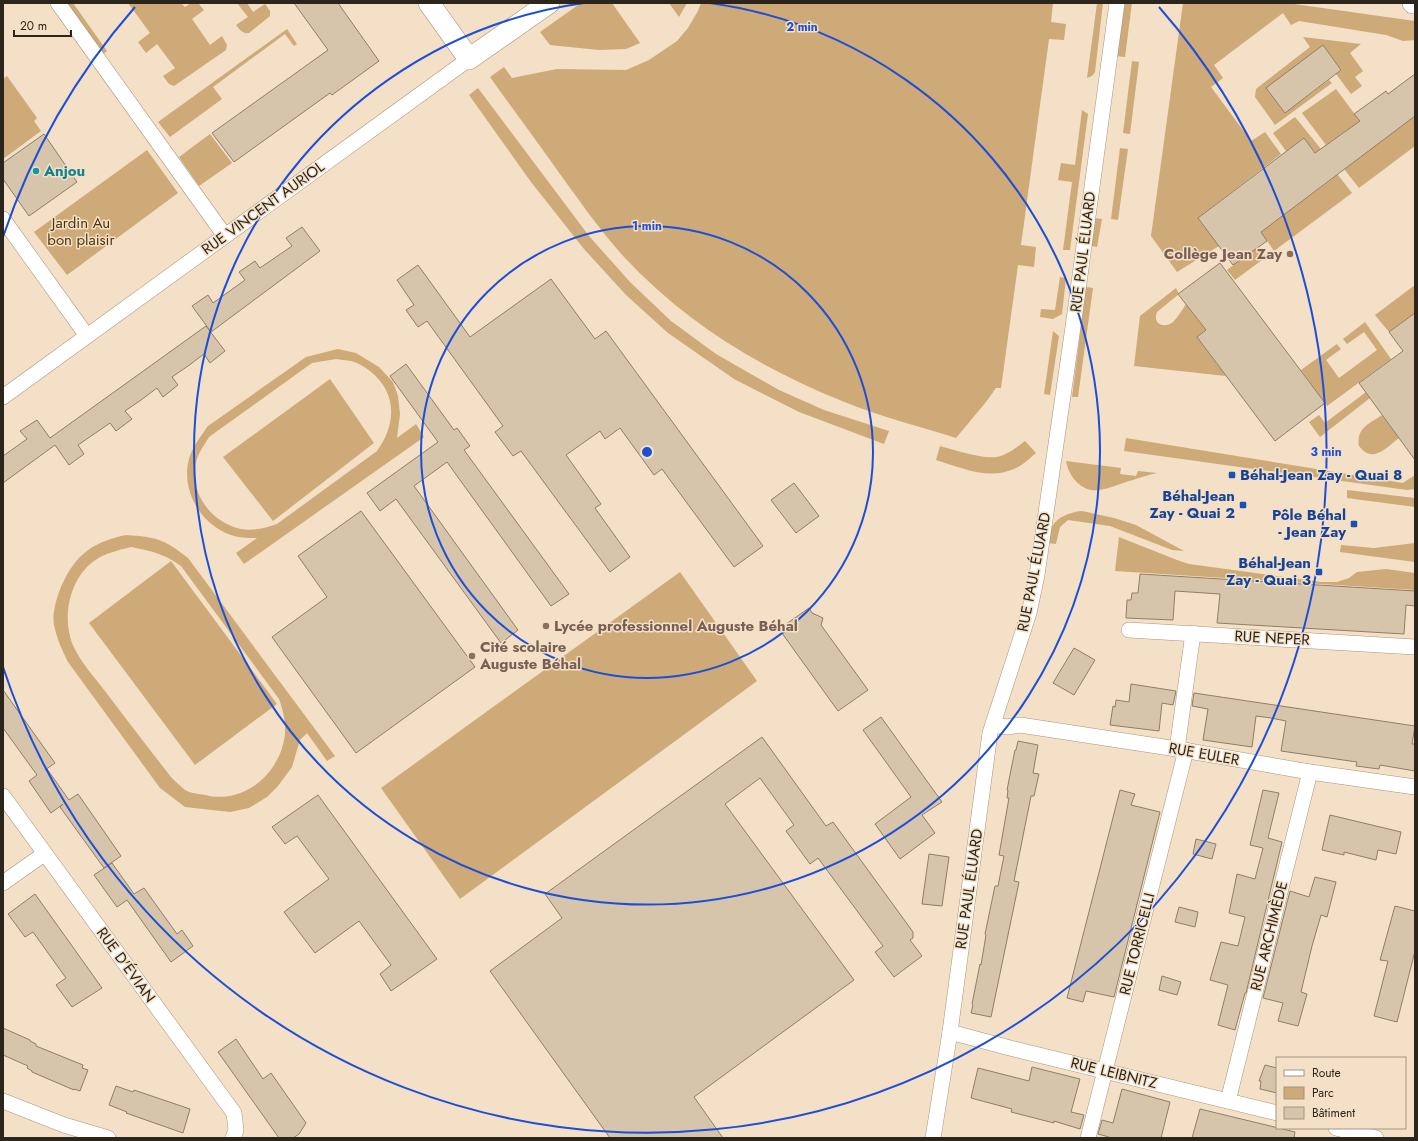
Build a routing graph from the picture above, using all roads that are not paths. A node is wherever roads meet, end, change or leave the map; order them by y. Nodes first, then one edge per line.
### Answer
1 (58, 3) edge
2 (429, 3) edge
3 (549, 3) edge
4 (1117, 3) edge
5 (469, 59) junction
6 (3, 219) edge
7 (225, 236) junction
8 (87, 336) junction
9 (3, 397) edge
10 (1129, 630) dead end
11 (1193, 633) junction
12 (1415, 647) edge
13 (993, 725) junction
14 (1182, 750) junction
15 (1310, 772) junction
16 (1415, 786) edge
17 (3, 796) edge
18 (44, 854) junction
19 (3, 883) edge
20 (950, 1032) junction
21 (1105, 1070) junction
22 (3, 1101) edge
23 (1228, 1101) junction
24 (1276, 1113) edge
25 (1340, 1129) edge
26 (108, 1138) edge
27 (233, 1138) edge
28 (933, 1138) edge
29 (1088, 1138) edge
30 (1376, 1138) edge

1 - 7 street
2 - 5 street
3 - 5 street, RUE VINCENT AURIOL
4 - 13 street, RUE PAUL ÉLUARD
5 - 7 street, RUE VINCENT AURIOL
6 - 8 street
7 - 8 street, RUE VINCENT AURIOL
8 - 9 street, RUE VINCENT AURIOL
10 - 11 street, RUE NEPER
11 - 12 street, RUE NEPER
11 - 14 street, RUE TORRICELLI
13 - 14 street, RUE EULER
13 - 20 street, RUE PAUL ÉLUARD
14 - 15 street, RUE EULER
14 - 21 street, RUE TORRICELLI
15 - 16 street, RUE EULER
15 - 23 street, RUE ARCHIMÈDE
17 - 18 street, RUE D'ÉVIAN
18 - 19 street
18 - 27 street, RUE D'ÉVIAN
20 - 21 street, RUE LEIBNITZ
20 - 28 street, RUE PAUL ÉLUARD
21 - 23 street, RUE LEIBNITZ
21 - 29 street, RUE TORRICELLI
22 - 26 street
23 - 24 street, RUE LEIBNITZ
25 - 30 street

